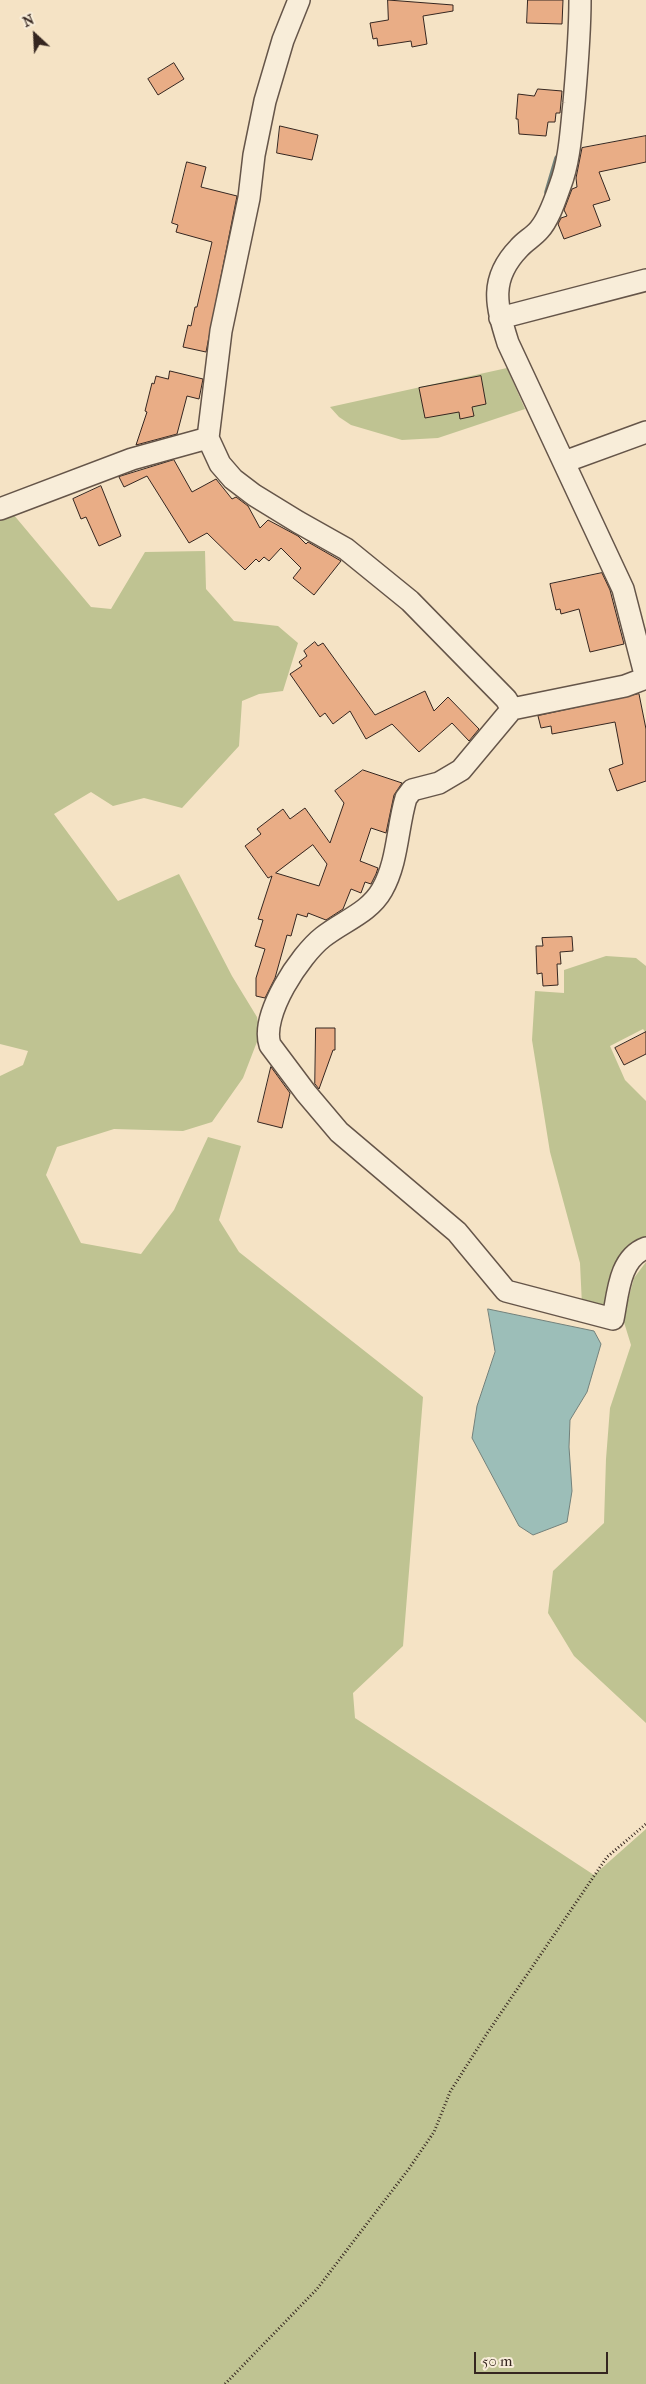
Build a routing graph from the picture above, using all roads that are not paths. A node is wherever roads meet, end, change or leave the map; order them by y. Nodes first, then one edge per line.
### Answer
1 (299, 0) edge
2 (580, 0) edge
3 (646, 280) edge
4 (500, 318) junction
5 (646, 432) edge
6 (208, 438) junction
7 (564, 462) junction
8 (0, 509) edge
9 (646, 678) edge
10 (512, 709) junction
11 (646, 1248) edge

1 - 6 street
2 - 4 street
3 - 4 street
4 - 7 street
5 - 7 street
6 - 8 street
6 - 10 street
7 - 9 street
9 - 10 street
10 - 11 street

